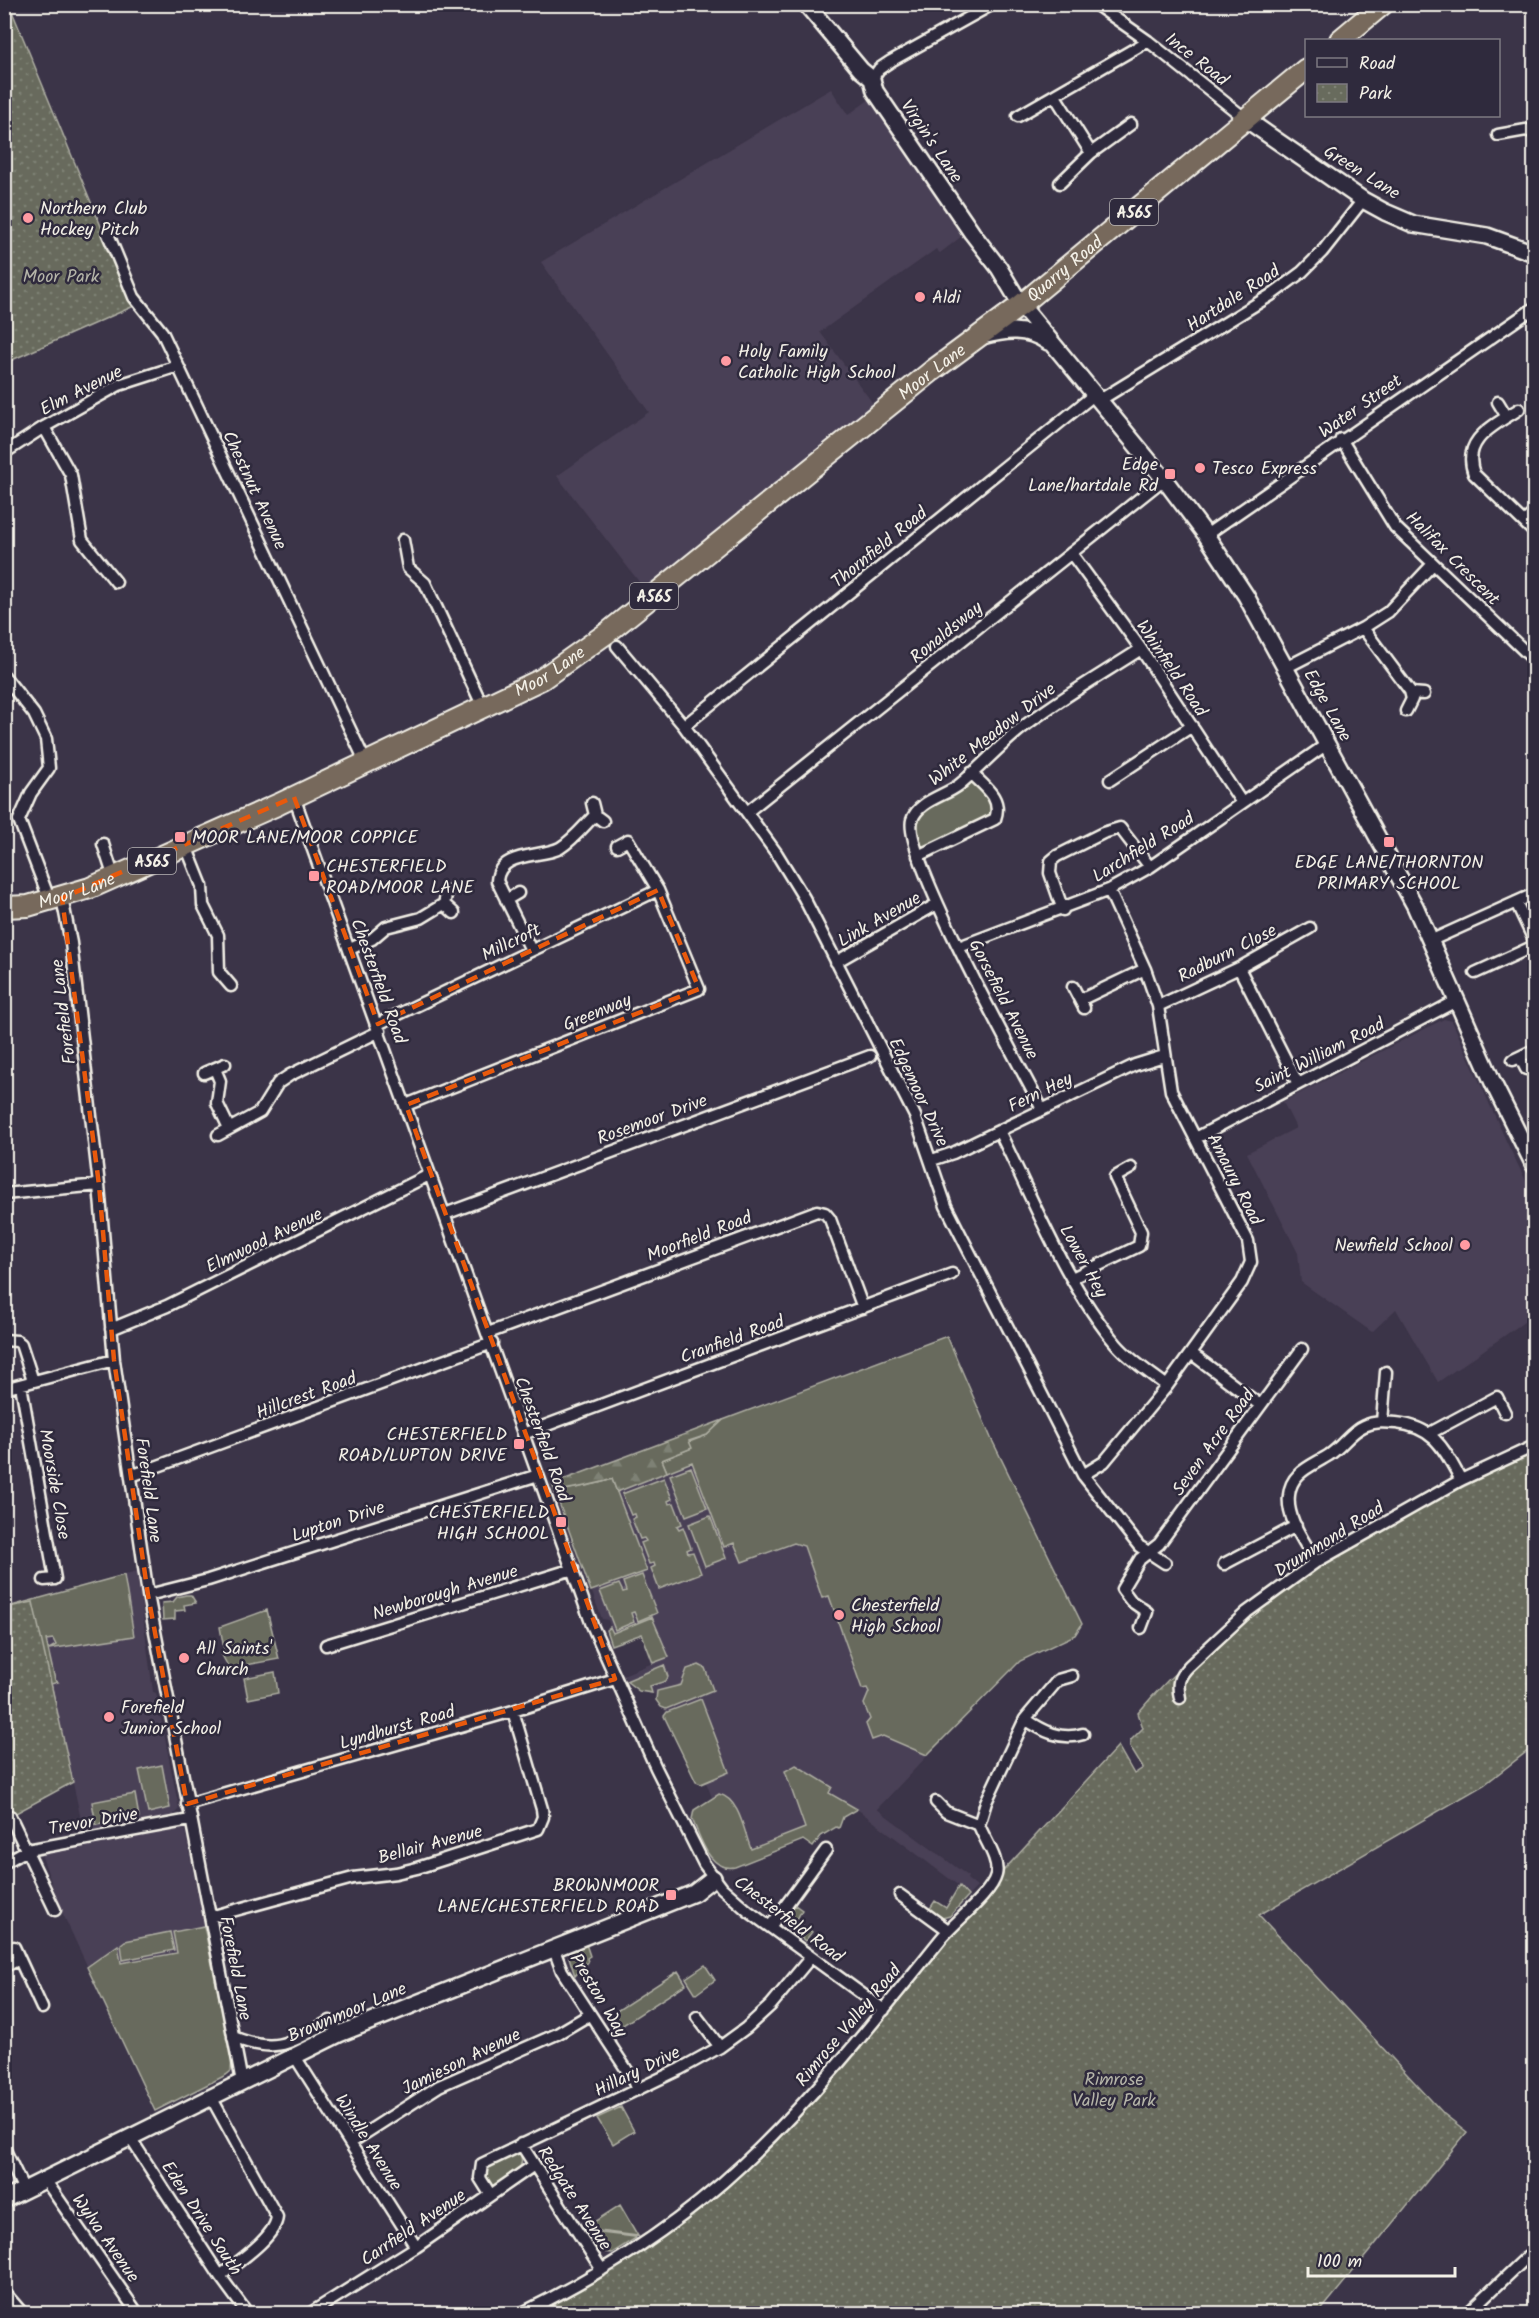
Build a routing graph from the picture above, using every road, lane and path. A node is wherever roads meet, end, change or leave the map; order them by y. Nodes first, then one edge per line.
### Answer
1 (806, 4) edge
2 (993, 4) edge
3 (1095, 4) edge
4 (1383, 4) edge
5 (1341, 39) edge
6 (1148, 41) junction
7 (1305, 70) edge
8 (872, 79) junction
9 (1055, 96) junction
10 (1018, 116) dead end
11 (1247, 120) junction
12 (1131, 124) dead end
13 (1534, 133) edge
14 (1498, 135) dead end
15 (1091, 153) junction
16 (1060, 183) dead end
17 (1363, 200) junction
18 (108, 234) dead end
19 (1534, 253) edge
20 (1021, 305) junction
21 (1534, 308) edge
22 (976, 337) junction
23 (1057, 349) junction
24 (178, 366) junction
25 (1098, 397) junction
26 (1498, 402) dead end
27 (1519, 409) dead end
28 (1508, 417) junction
29 (44, 427) junction
30 (1341, 439) junction
31 (4, 453) edge
32 (1164, 479) junction
33 (1534, 513) edge
34 (1524, 522) junction
35 (1534, 532) edge
36 (1206, 535) junction
37 (403, 540) dead end
38 (1071, 553) junction
39 (1433, 564) junction
40 (116, 582) dead end
41 (1363, 628) junction
42 (616, 646) dead end
43 (1141, 649) junction
44 (1534, 660) edge
45 (1285, 668) junction
46 (4, 676) edge
47 (1411, 693) junction
48 (1424, 694) dead end
49 (483, 707) junction
50 (1406, 711) dead end
51 (684, 726) junction
52 (1192, 726) junction
53 (1328, 744) junction
54 (366, 763) junction
55 (971, 773) junction
56 (1110, 780) dead end
57 (294, 797) junction
58 (592, 803) dead end
59 (1242, 803) junction
60 (747, 812) junction
61 (103, 844) dead end
62 (186, 846) junction
63 (617, 846) dead end
64 (918, 856) junction
65 (1150, 867) junction
66 (114, 878) junction
67 (658, 890) junction
68 (1109, 890) junction
69 (447, 891) dead end
70 (518, 893) dead end
71 (1534, 894) edge
72 (56, 899) junction
73 (506, 900) junction
74 (1516, 902) junction
75 (444, 904) junction
76 (937, 904) junction
77 (4, 907) edge
78 (1063, 910) junction
79 (454, 913) dead end
80 (1310, 928) dead end
81 (1432, 940) junction
82 (1534, 940) edge
83 (959, 946) junction
84 (1534, 946) edge
85 (350, 950) junction
86 (531, 950) junction
87 (836, 962) junction
88 (1239, 968) junction
89 (1145, 969) junction
90 (1483, 973) dead end
91 (231, 986) dead end
92 (1073, 987) dead end
93 (1458, 1000) junction
94 (1158, 1006) junction
95 (379, 1028) junction
96 (1534, 1050) edge
97 (870, 1056) dead end
98 (1164, 1056) junction
99 (1526, 1069) dead end
100 (204, 1074) dead end
101 (1298, 1084) junction
102 (406, 1105) junction
103 (1042, 1109) junction
104 (229, 1128) junction
105 (999, 1131) junction
106 (218, 1135) dead end
107 (1196, 1138) junction
108 (932, 1160) junction
109 (1534, 1165) edge
110 (1131, 1168) dead end
111 (429, 1175) junction
112 (99, 1185) junction
113 (4, 1194) edge
114 (445, 1214) junction
115 (952, 1274) dead end
116 (1072, 1278) junction
117 (863, 1308) junction
118 (111, 1329) junction
119 (490, 1338) junction
120 (4, 1340) edge
121 (1302, 1349) dead end
122 (1191, 1353) junction
123 (114, 1360) junction
124 (1386, 1372) dead end
125 (33, 1381) junction
126 (21, 1385) junction
127 (1167, 1386) junction
128 (4, 1389) edge
129 (1260, 1405) junction
130 (1505, 1413) dead end
131 (1382, 1422) junction
132 (1430, 1433) junction
133 (524, 1434) junction
134 (1534, 1446) edge
135 (538, 1475) junction
136 (1083, 1475) junction
137 (131, 1476) junction
138 (1461, 1480) junction
139 (1296, 1526) junction
140 (1148, 1552) junction
141 (1316, 1562) junction
142 (1165, 1563) dead end
143 (1224, 1564) dead end
144 (573, 1569) junction
145 (44, 1580) dead end
146 (148, 1595) junction
147 (1141, 1628) dead end
148 (326, 1645) dead end
149 (1072, 1676) dead end
150 (615, 1679) junction
151 (1180, 1698) dead end
152 (513, 1711) junction
153 (1025, 1719) junction
154 (1083, 1734) dead end
155 (936, 1802) dead end
156 (187, 1804) junction
157 (10, 1816) dead end
158 (190, 1820) junction
159 (979, 1825) junction
160 (27, 1850) junction
161 (826, 1850) dead end
162 (4, 1863) edge
163 (713, 1878) junction
164 (900, 1895) dead end
165 (55, 1910) dead end
166 (210, 1917) junction
167 (770, 1927) junction
168 (948, 1930) junction
169 (14, 1947) dead end
170 (553, 1947) junction
171 (811, 1957) junction
172 (19, 1959) junction
173 (4, 1967) edge
174 (42, 2008) dead end
175 (884, 2010) junction
176 (589, 2015) junction
177 (697, 2017) dead end
178 (339, 2034) junction
179 (233, 2037) junction
180 (720, 2047) junction
181 (294, 2055) junction
182 (242, 2082) junction
183 (637, 2090) junction
184 (211, 2097) junction
185 (131, 2139) junction
186 (350, 2143) junction
187 (521, 2144) junction
188 (4, 2148) edge
189 (534, 2165) junction
190 (46, 2181) junction
191 (24, 2190) junction
192 (490, 2194) junction
193 (4, 2200) edge
194 (416, 2247) junction
195 (1534, 2253) edge
196 (602, 2270) junction
197 (219, 2276) junction
198 (4, 2292) edge
199 (22, 2313) edge
200 (138, 2313) edge
201 (248, 2313) edge
202 (309, 2313) edge
203 (520, 2313) edge
204 (1467, 2313) edge

1 - 8 street, Virgin's Lane
2 - 8 street
3 - 6 street, Ince Road
4 - 5 highway
6 - 9 street
6 - 11 street, Ince Road
7 - 11 highway, A565
8 - 20 street, Virgin's Lane
9 - 10 street
9 - 15 street
11 - 17 street, Green Lane
11 - 20 highway, Quarry Road / A565
12 - 15 street
13 - 14 street
15 - 16 street
17 - 19 street, Green Lane
17 - 25 street, Hartdale Road
18 - 24 street, Chestnut Avenue
20 - 22 highway, Moor Lane / A565
20 - 23 street, Edge Lane
21 - 30 street, Water Street
22 - 23 street
22 - 49 highway, Moor Lane / A565
23 - 25 street, Edge Lane
24 - 29 street, Elm Avenue
24 - 54 street, Chestnut Avenue
25 - 32 street, Edge Lane
25 - 51 street, Thornfield Road
26 - 28 street
27 - 28 street
28 - 34 street
29 - 31 street, Elm Avenue
29 - 40 street
30 - 36 street, Water Street
30 - 39 street, Halifax Crescent
32 - 36 street, Edge Lane
32 - 38 street, Ronaldsway
33 - 34 street
34 - 35 street
36 - 45 street, Edge Lane
37 - 49 street
38 - 43 street, Whinfield Road
38 - 60 street, Ronaldsway
39 - 41 street
39 - 44 street, Halifax Crescent
41 - 45 street
41 - 47 street
42 - 51 street, Edgemoor Drive
43 - 52 street, Whinfield Road
43 - 55 street, White Meadow Drive
45 - 53 street, Edge Lane
46 - 72 street, Forefield Lane
47 - 48 street
47 - 50 street
49 - 54 highway, Moor Lane / A565
51 - 60 street, Edgemoor Drive
52 - 56 street
52 - 59 street, Whinfield Road
53 - 59 street, Larchfield Road
53 - 81 street, Edge Lane
54 - 57 highway, Moor Lane / A565
55 - 64 street, White Meadow Drive
55 - 64 street
57 - 62 highway, Moor Lane / A565
57 - 85 street, Chesterfield Road
58 - 73 street
59 - 65 street, Larchfield Road
60 - 87 street, Edgemoor Drive
61 - 66 street
62 - 66 highway, Moor Lane / A565
62 - 91 street
63 - 67 street
64 - 76 street, White Meadow Drive
65 - 68 street, Larchfield Road
65 - 78 street
66 - 72 highway, Moor Lane / A565
67 - 86 street, Millcroft
67 - 102 street, Greenway
68 - 78 street, Larchfield Road
68 - 89 street, Amaury Road
69 - 75 street
70 - 73 street
71 - 74 street
72 - 77 highway, Moor Lane / A565
72 - 112 street, Forefield Lane
73 - 86 street
74 - 81 street
74 - 82 street
75 - 79 street
75 - 85 street
76 - 83 street, Gorsefield Avenue
76 - 87 street, Link Avenue
78 - 83 street, Larchfield Road
80 - 88 street, Radburn Close
81 - 93 street, Edge Lane
83 - 103 street, Gorsefield Avenue
84 - 90 street
85 - 95 street, Chesterfield Road
86 - 95 street, Millcroft
87 - 108 street, Edgemoor Drive
88 - 94 street, Radburn Close
88 - 101 street
89 - 92 street
89 - 94 street, Amaury Road
93 - 101 street, Saint William Road
93 - 109 street, Edge Lane
94 - 98 street, Amaury Road
95 - 102 street, Chesterfield Road
95 - 104 street, Millcroft
96 - 99 street
97 - 114 street, Rosemoor Drive
98 - 103 street, Fern Hey
98 - 107 street, Amaury Road
100 - 104 street
101 - 107 street, Saint William Road
102 - 111 street, Chesterfield Road
103 - 105 street, Fern Hey
104 - 106 street, Millcroft
105 - 108 street, Fern Hey
105 - 116 street, Lower Hey
107 - 122 street, Amaury Road
108 - 136 street, Edgemoor Drive
110 - 116 street
111 - 114 street, Chesterfield Road
111 - 118 street, Elmwood Avenue
112 - 113 street
112 - 118 street, Forefield Lane
114 - 119 street, Chesterfield Road
115 - 117 street, Cranfield Road
116 - 127 street, Lower Hey
117 - 119 street, Moorfield Road
117 - 133 street, Cranfield Road
118 - 123 street, Forefield Lane
119 - 133 street, Chesterfield Road
119 - 137 street, Hillcrest Road
120 - 125 street
121 - 129 street, Seven Acre Road
122 - 127 street, Amaury Road
122 - 129 street
123 - 125 street
123 - 137 street, Forefield Lane
124 - 131 street
125 - 126 street
126 - 128 street
126 - 145 street, Moorside Close
127 - 136 street, Amaury Road
129 - 140 street, Seven Acre Road
130 - 132 street
131 - 132 street
131 - 139 street
132 - 138 street
133 - 135 street, Chesterfield Road
134 - 138 street, Drummond Road
135 - 144 street, Chesterfield Road
135 - 146 street, Lupton Drive
136 - 140 street, Edgemoor Drive
137 - 146 street, Forefield Lane
138 - 141 street, Drummond Road
139 - 141 street
139 - 143 street
140 - 142 street, Edgemoor Drive
140 - 147 street, Seven Acre Road
141 - 151 street, Drummond Road
144 - 148 street, Newborough Avenue
144 - 150 street, Chesterfield Road
146 - 156 street, Forefield Lane
149 - 153 street
150 - 152 street, Lyndhurst Road
150 - 163 street, Chesterfield Road
152 - 156 street, Lyndhurst Road
152 - 166 street, Bellair Avenue
153 - 154 street
153 - 159 street
155 - 159 street
156 - 158 street, Forefield Lane
157 - 160 street
158 - 160 street, Trevor Drive
158 - 166 street, Forefield Lane
159 - 168 street, Rimrose Valley Road
160 - 162 street, Trevor Drive
160 - 165 street
161 - 167 street
163 - 167 street, Chesterfield Road
163 - 170 street, Brownmoor Lane
164 - 168 street
166 - 179 street, Forefield Lane
167 - 171 street, Chesterfield Road
168 - 175 street, Rimrose Valley Road
169 - 172 street
170 - 176 street, Preston Way
170 - 178 street, Brownmoor Lane
171 - 175 street, Chesterfield Road
171 - 180 street, Hillary Drive
172 - 173 street
172 - 174 street
175 - 196 street, Rimrose Valley Road
176 - 183 street, Preston Way
176 - 186 street, Jamieson Avenue
177 - 180 street
178 - 179 street
178 - 181 street, Brownmoor Lane
179 - 182 street, Forefield Lane
180 - 183 street, Hillary Drive
181 - 182 street, Brownmoor Lane
181 - 186 street, Windle Avenue
182 - 184 street, Brownmoor Lane
183 - 187 street, Hillary Drive
184 - 185 street, Brownmoor Lane
184 - 197 street
185 - 190 street, Brownmoor Lane
185 - 197 street, Eden Drive South
186 - 194 street, Windle Avenue
187 - 189 street, Redgate Avenue
187 - 192 street, Hillary Drive
188 - 191 street
189 - 192 street, Carrfield Avenue
189 - 196 street, Redgate Avenue
190 - 191 street, Brownmoor Lane
190 - 200 street, Wylva Avenue
191 - 193 street, Brownmoor Lane
192 - 194 street, Carrfield Avenue
194 - 202 street, Carrfield Avenue
195 - 204 street
196 - 203 street, Rimrose Valley Road
197 - 201 street, Eden Drive South
198 - 199 street

